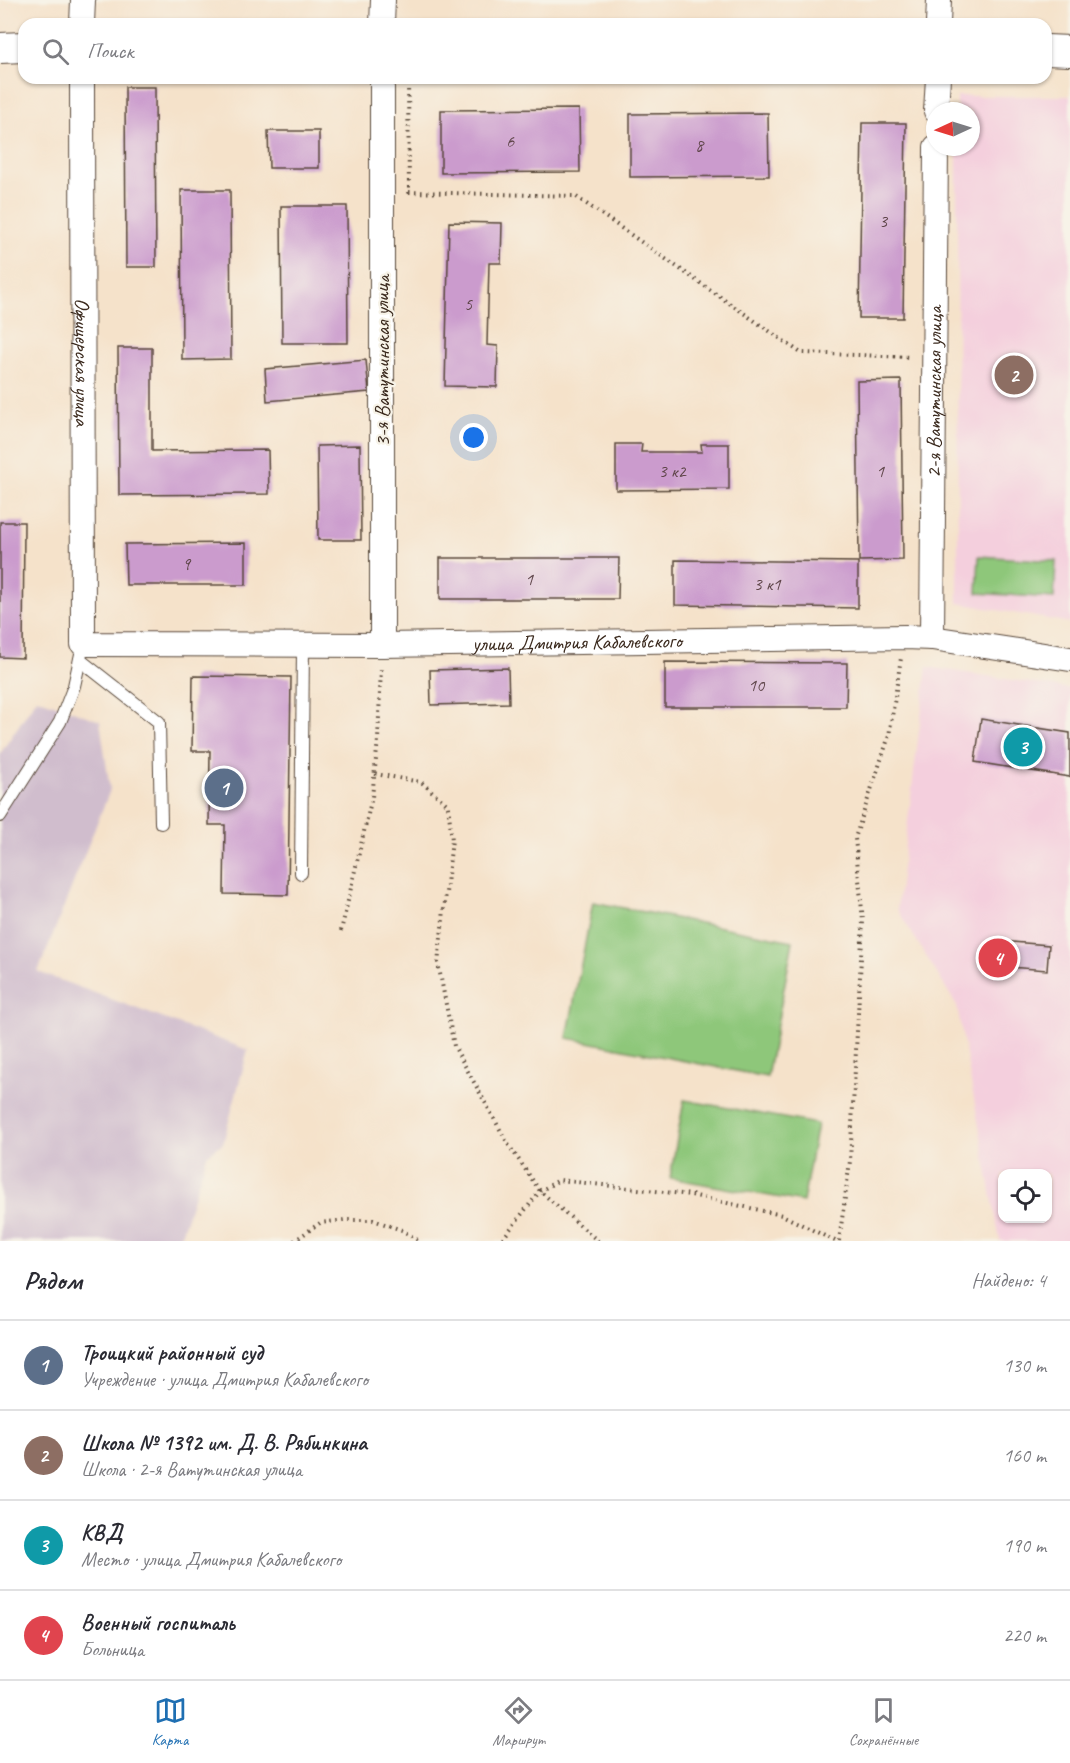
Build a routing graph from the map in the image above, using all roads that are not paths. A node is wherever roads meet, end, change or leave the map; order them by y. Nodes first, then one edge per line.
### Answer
1 (83, 0) edge
2 (383, 0) edge
3 (939, 0) edge
4 (82, 18) edge
5 (382, 18) edge
6 (938, 18) edge
7 (18, 47) edge
8 (0, 48) edge
9 (1052, 50) edge
10 (1070, 51) edge
11 (82, 84) edge
12 (382, 84) edge
13 (938, 84) edge
14 (937, 102) edge
15 (936, 156) edge
16 (932, 638) junction
17 (303, 645) junction
18 (382, 645) junction
19 (82, 652) junction
20 (1070, 659) edge
21 (0, 816) edge
22 (160, 823) dead end
23 (301, 873) dead end

1 - 4 street
2 - 5 street
3 - 6 street
7 - 8 street
9 - 10 street
11 - 19 street, Офицерская улица
12 - 18 street, 3-я Ватутинская улица
13 - 14 street
15 - 16 street, 2-я Ватутинская улица
16 - 18 street, улица Дмитрия Кабалевского
16 - 20 street, улица Дмитрия Кабалевского
17 - 18 street, улица Дмитрия Кабалевского
17 - 19 street, улица Дмитрия Кабалевского
17 - 23 lane
19 - 21 lane
19 - 22 lane

